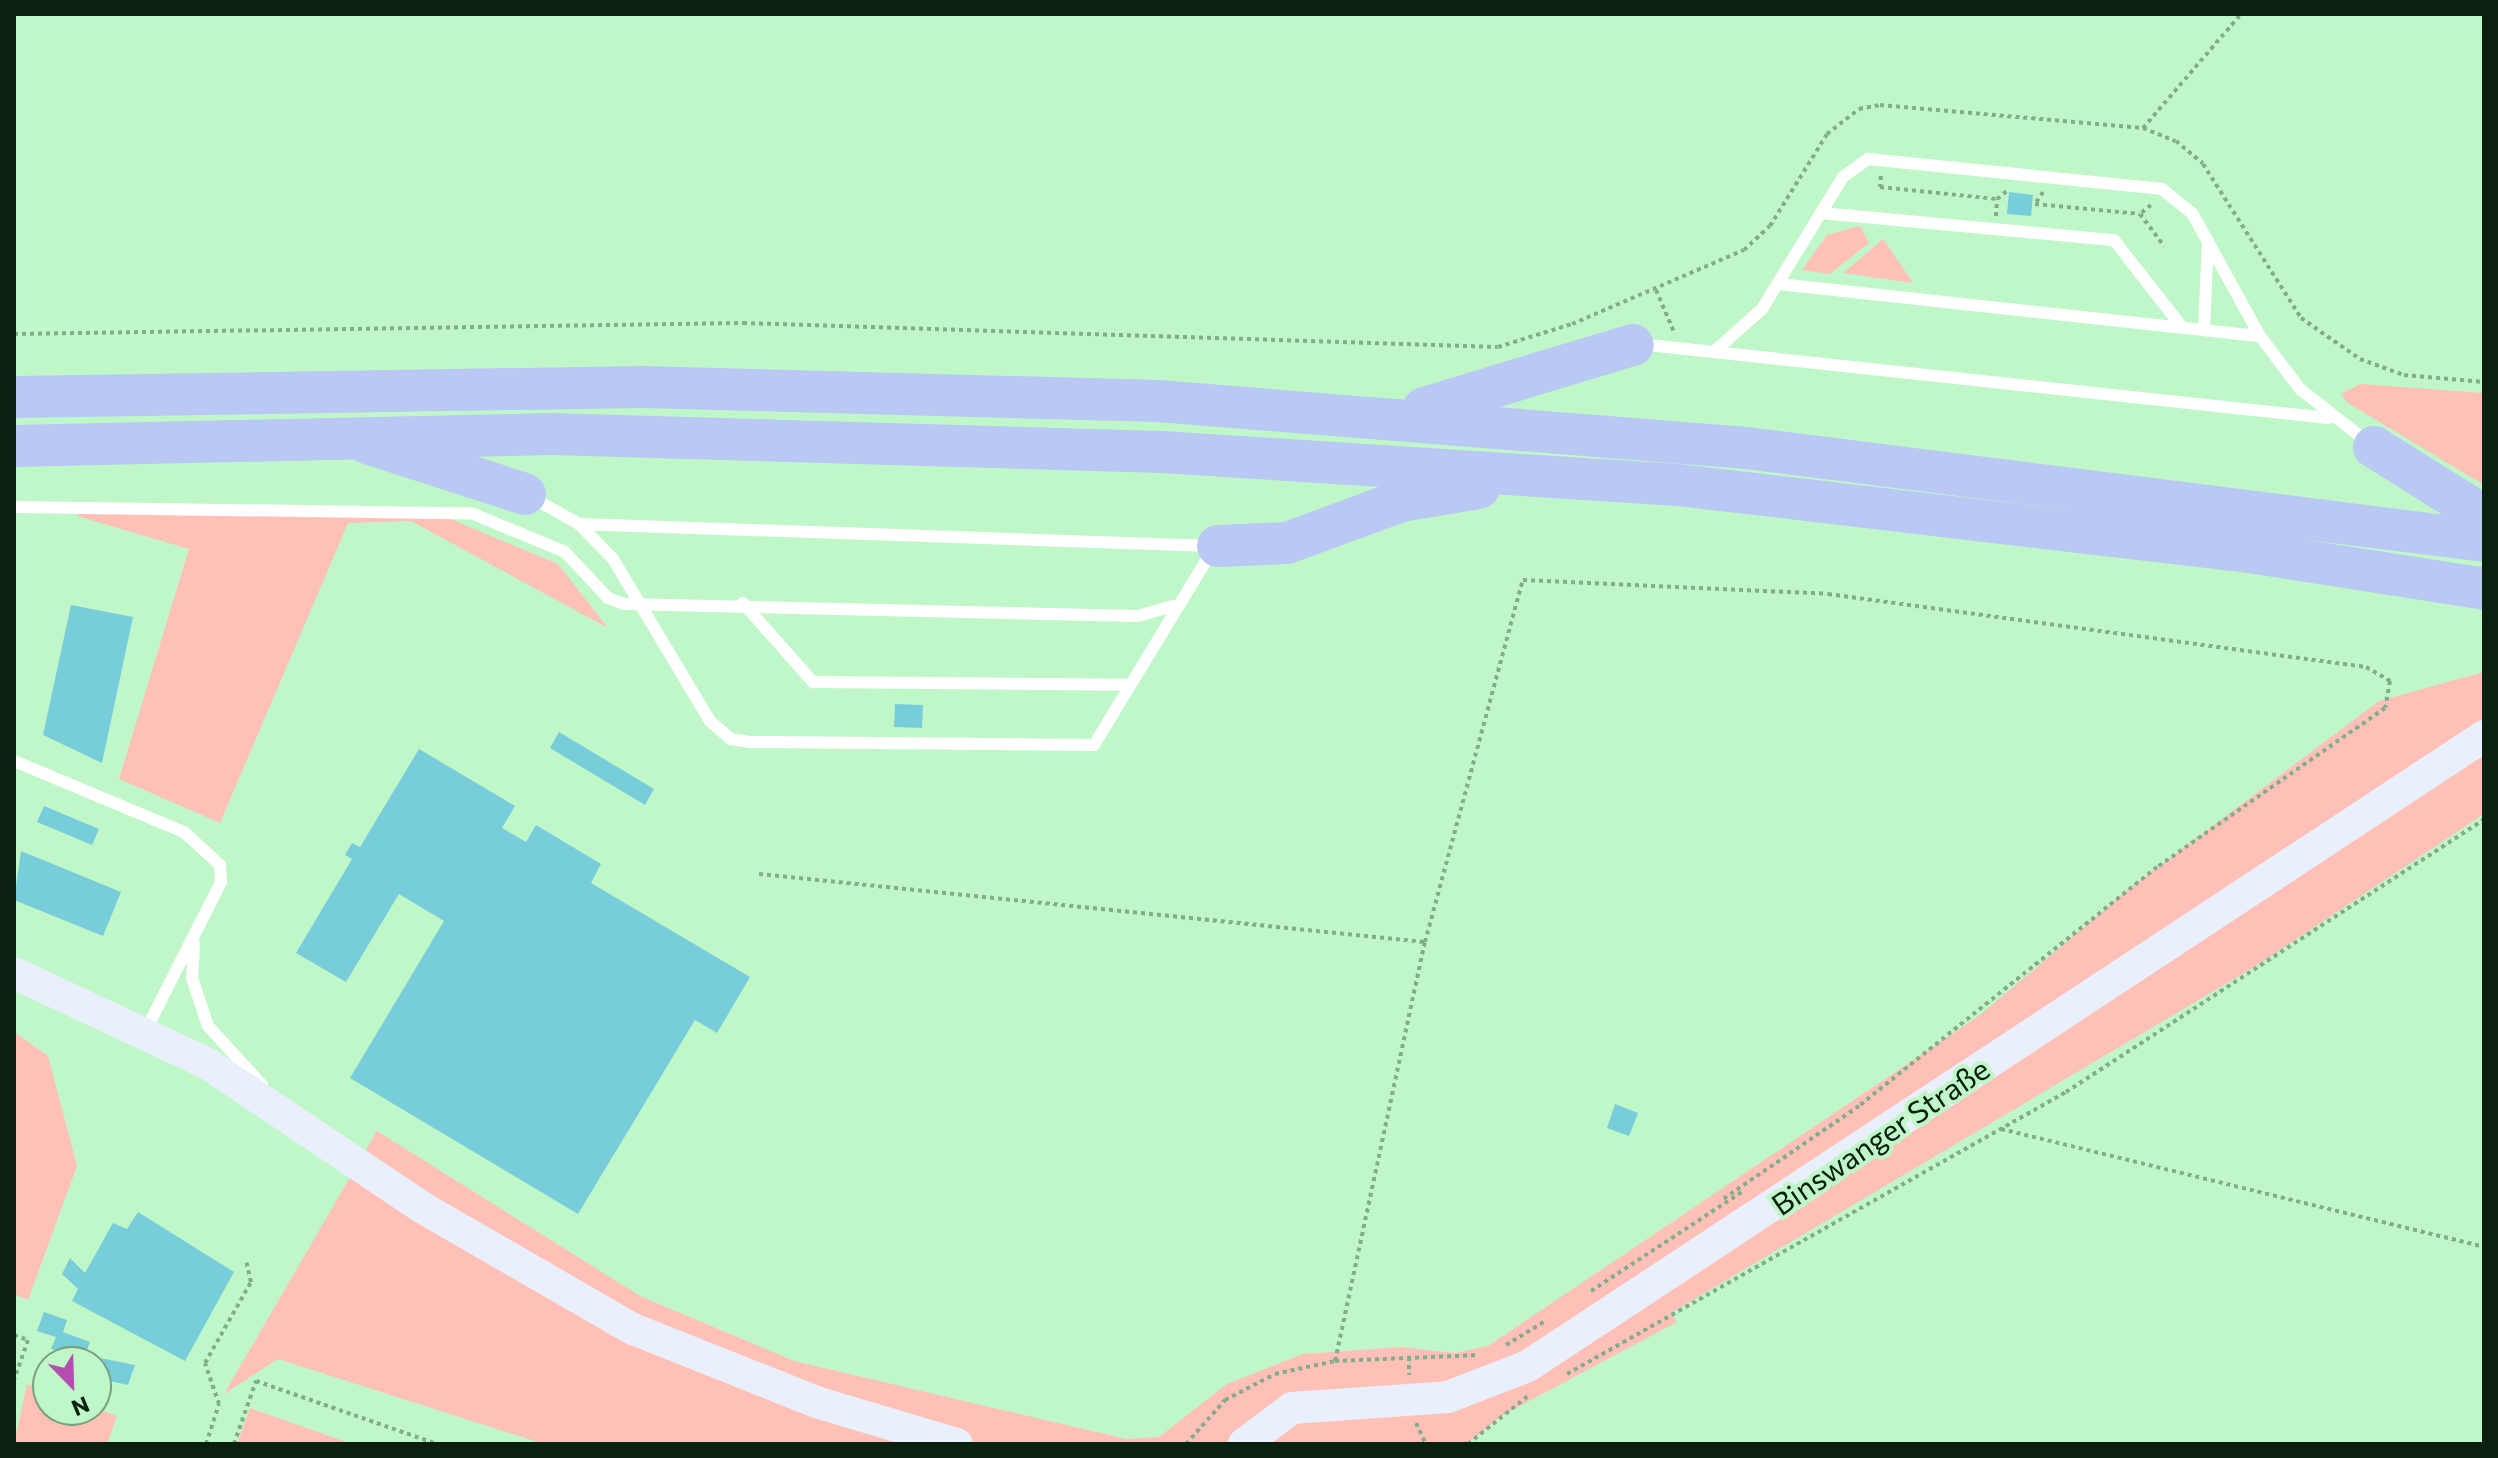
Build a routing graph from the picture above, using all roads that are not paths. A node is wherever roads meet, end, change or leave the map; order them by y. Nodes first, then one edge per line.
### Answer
1 (1821, 213) junction
2 (2208, 240) junction
3 (1779, 284) junction
4 (2182, 327) junction
5 (2204, 329) junction
6 (2260, 336) junction
7 (1633, 345) joint
8 (1716, 350) junction
9 (14, 397) edge
10 (1393, 416) junction
11 (2328, 418) junction
12 (352, 435) junction
13 (14, 446) edge
14 (2374, 447) joint
15 (1547, 476) junction
16 (525, 494) joint
17 (14, 507) edge
18 (2484, 516) edge
19 (579, 524) junction
20 (2484, 541) edge
21 (1218, 546) junction
22 (2484, 589) edge
23 (644, 600) junction
24 (743, 603) junction
25 (1174, 606) junction
26 (1130, 685) junction
27 (2484, 736) edge
28 (14, 761) edge
29 (195, 938) junction
30 (14, 973) edge
31 (146, 1030) junction
32 (295, 1119) junction
33 (957, 1444) edge
34 (1244, 1444) edge

1 - 2 lane
1 - 3 lane
1 - 4 lane
2 - 5 lane
2 - 6 lane
3 - 4 lane
3 - 8 lane
4 - 5 lane
5 - 6 lane
6 - 11 lane
7 - 8 lane
7 - 10 highway
8 - 11 lane
9 - 10 highway
10 - 20 highway
11 - 14 lane
12 - 13 highway
12 - 15 highway
12 - 16 highway
14 - 18 highway
15 - 21 highway
15 - 22 highway
16 - 19 lane
17 - 23 lane
19 - 21 lane
19 - 23 lane
21 - 25 lane
23 - 24 lane
23 - 26 lane
24 - 25 lane
24 - 26 lane
25 - 26 lane
27 - 34 main road, Binswanger Straße
28 - 29 lane
29 - 31 lane
29 - 32 lane
30 - 31 main road
31 - 32 main road
32 - 33 main road

